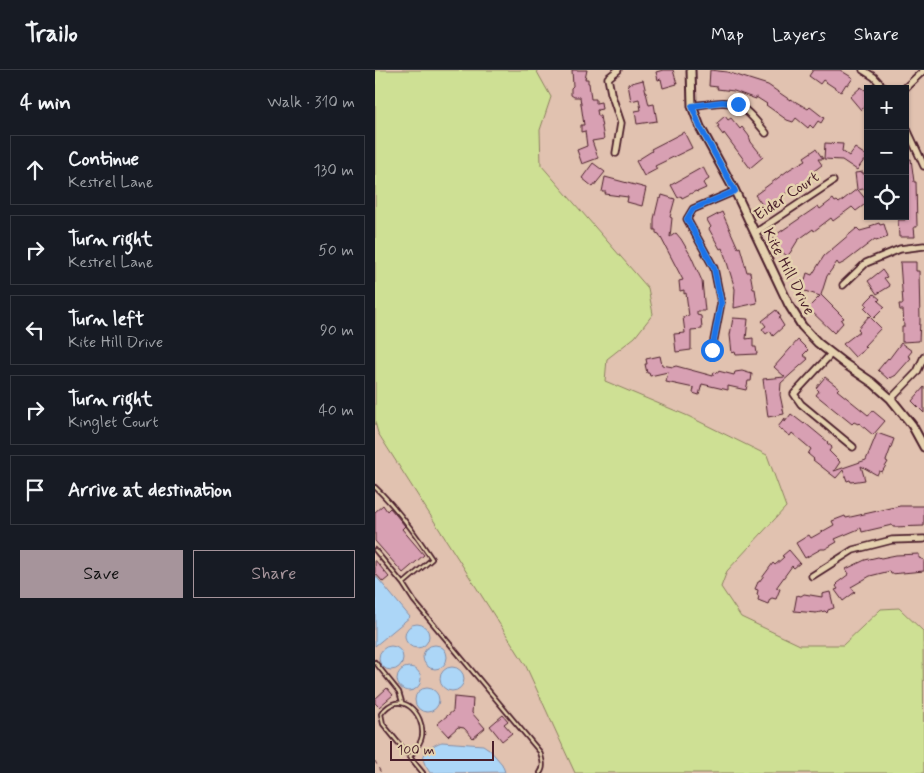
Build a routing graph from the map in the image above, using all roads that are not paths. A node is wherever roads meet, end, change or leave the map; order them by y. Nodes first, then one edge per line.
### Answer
1 (618, 70) edge
2 (691, 70) edge
3 (863, 70) edge
4 (924, 70) edge
5 (882, 85) edge
6 (908, 85) edge
7 (692, 106) junction
8 (908, 130) edge
9 (766, 133) dead end
10 (616, 153) dead end
11 (924, 166) edge
12 (833, 181) dead end
13 (735, 191) junction
14 (755, 232) junction
15 (924, 246) edge
16 (843, 285) dead end
17 (712, 350) dead end
18 (831, 354) junction
19 (924, 357) edge
20 (891, 399) junction
21 (853, 447) dead end
22 (924, 447) edge
23 (375, 488) edge
24 (924, 539) edge
25 (375, 550) edge
26 (812, 576) dead end
27 (403, 584) junction
28 (375, 662) edge
29 (402, 702) junction
30 (410, 757) junction
31 (423, 773) edge
32 (541, 773) edge

1 - 10 street
2 - 7 street, Kite Hill Drive
3 - 5 street
4 - 6 street
7 - 9 street
7 - 13 street, Kite Hill Drive
8 - 11 street
12 - 14 street, Eider Court
13 - 14 street, Kite Hill Drive
13 - 17 street
14 - 18 street, Kite Hill Drive
15 - 16 street
18 - 20 street, Kite Hill Drive
18 - 21 street
19 - 20 street
20 - 22 street, Kite Hill Drive
23 - 27 lane
24 - 26 street
25 - 27 lane
27 - 32 lane
28 - 29 lane
29 - 30 lane
29 - 30 lane
30 - 31 lane

